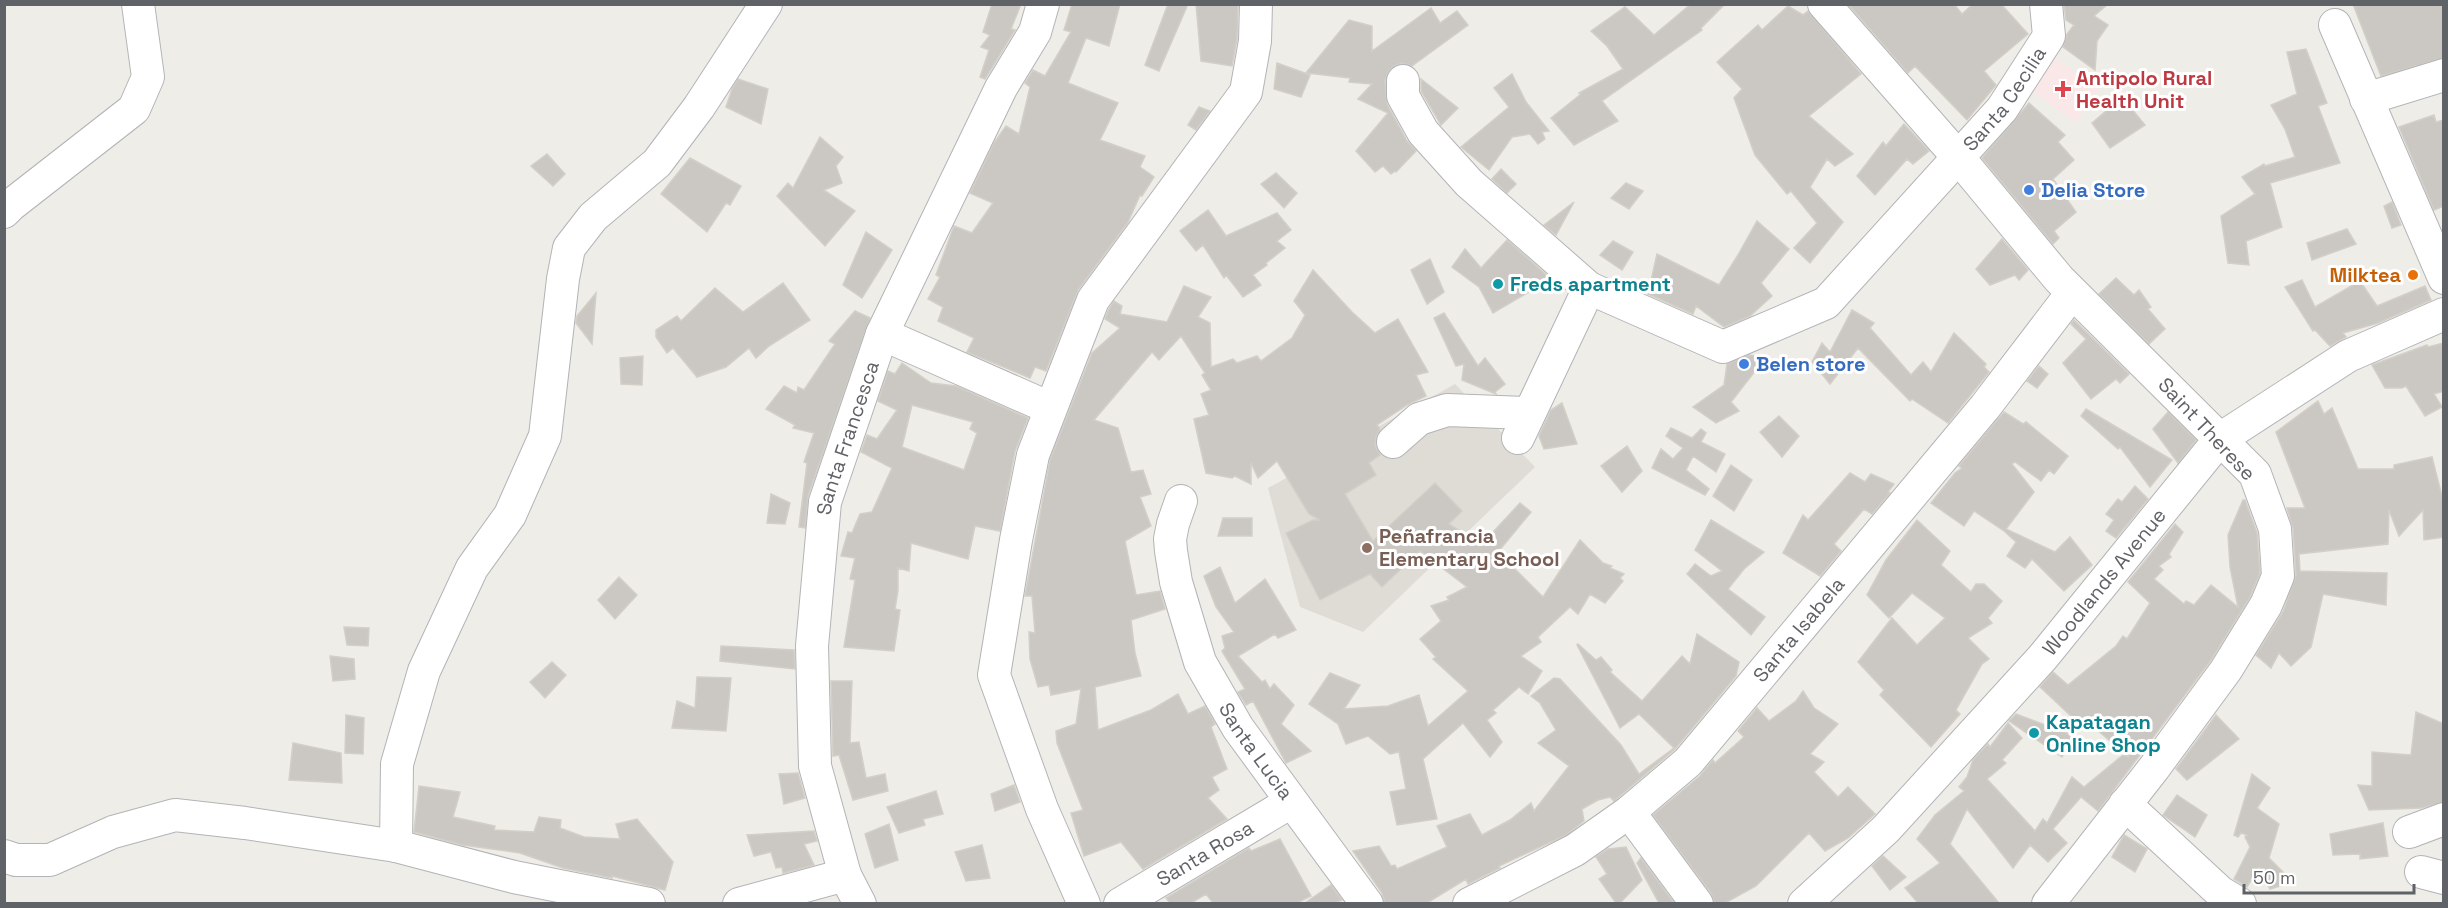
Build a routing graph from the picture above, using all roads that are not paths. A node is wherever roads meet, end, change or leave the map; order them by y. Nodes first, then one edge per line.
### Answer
1 (138, 4) edge
2 (766, 4) edge
3 (1043, 4) edge
4 (1257, 4) edge
5 (1824, 4) edge
6 (2046, 4) edge
7 (2335, 25) dead end
8 (2444, 75) edge
9 (1402, 81) dead end
10 (2366, 99) junction
11 (1958, 157) junction
12 (4, 213) edge
13 (2444, 278) edge
14 (1589, 288) junction
15 (2072, 293) junction
16 (2444, 314) edge
17 (882, 334) junction
18 (1050, 408) junction
19 (2220, 439) junction
20 (1393, 442) dead end
21 (1181, 501) dead end
22 (1291, 802) junction
23 (2125, 804) junction
24 (1629, 812) junction
25 (2444, 819) edge
26 (2409, 832) dead end
27 (396, 846) junction
28 (4, 856) edge
29 (845, 874) junction
30 (513, 890) edge
31 (2224, 900) edge
32 (649, 903) edge
33 (739, 903) edge
34 (860, 903) edge
35 (1084, 903) edge
36 (1120, 903) edge
37 (1367, 903) edge
38 (1469, 903) edge
39 (1697, 903) edge
40 (1804, 903) edge
41 (2048, 903) edge

1 - 12 street
2 - 27 street
3 - 17 street, Santa Francesca
4 - 18 street
5 - 11 street, Saint Therese
6 - 11 street, Santa Cecilia
7 - 10 street
8 - 10 street
9 - 14 street, Santa Cecilia
10 - 13 street
11 - 14 street, Santa Cecilia
11 - 15 street, Saint Therese
14 - 20 street
15 - 19 street, Saint Therese
15 - 24 street, Santa Isabela
16 - 19 street, Woodlands Avenue
17 - 18 street
17 - 29 street, Santa Francesca
18 - 35 street
19 - 23 street, Saint Therese
19 - 40 street, Woodlands Avenue
21 - 22 street, Santa Lucia
22 - 36 street, Santa Rosa
22 - 37 street, Santa Lucia
23 - 31 street
23 - 41 street, Saint Therese
24 - 38 street, Santa Isabela
24 - 39 street
25 - 26 street
27 - 28 street
27 - 30 street
29 - 33 street
29 - 34 street, Santa Francesca
30 - 32 street

